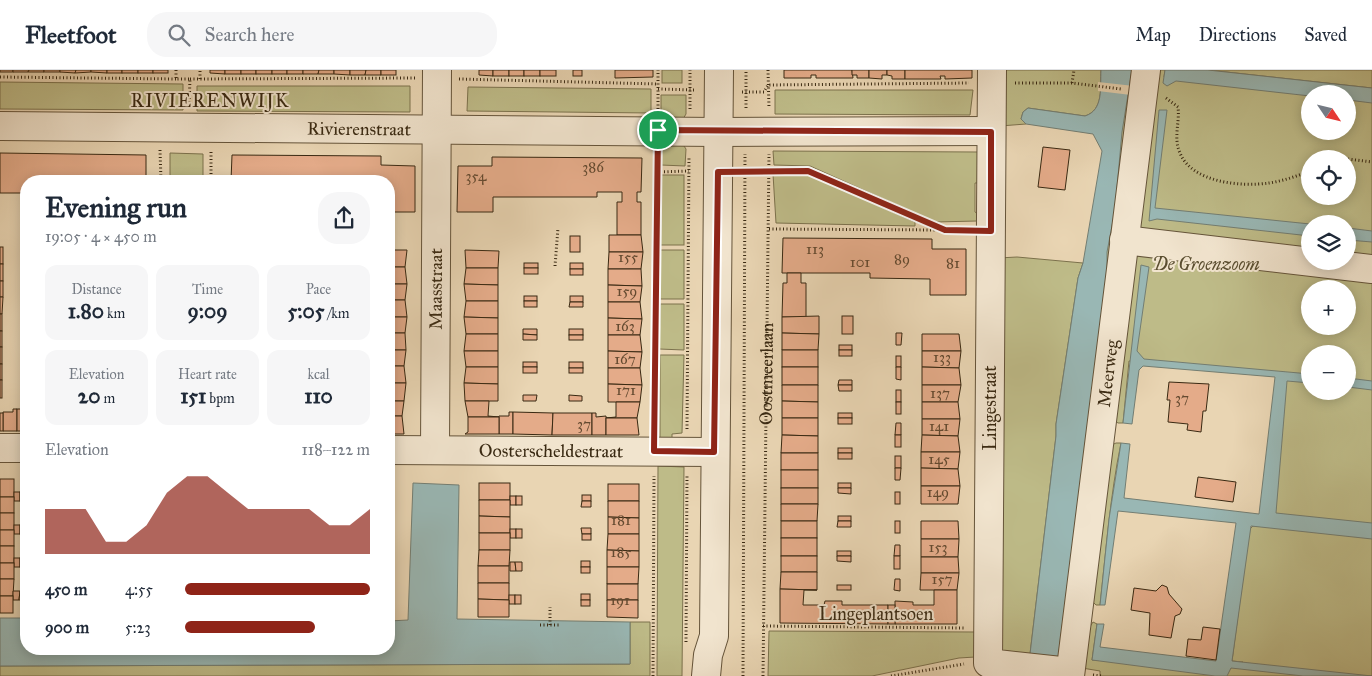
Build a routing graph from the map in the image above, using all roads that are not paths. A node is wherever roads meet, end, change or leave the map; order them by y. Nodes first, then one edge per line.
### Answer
1 (437, 70) edge
2 (992, 76) edge
3 (719, 81) edge
4 (1139, 84) edge
5 (0, 126) edge
6 (437, 128) junction
7 (718, 132) junction
8 (991, 132) junction
9 (1124, 240) junction
10 (1372, 269) edge
11 (0, 448) edge
12 (20, 448) edge
13 (395, 450) edge
14 (435, 450) junction
15 (714, 452) junction
16 (714, 636) junction
17 (1066, 673) edge
18 (706, 676) edge
19 (724, 676) edge

1 - 6 street, Maasstraat
2 - 8 street, Lingestraat
3 - 7 street
4 - 9 street, Meerweg
5 - 6 street, Rivierenstraat
6 - 7 street, Rivierenstraat
6 - 14 street, Maasstraat
7 - 8 street, Rivierenstraat
7 - 15 street
8 - 17 street, Lingestraat
9 - 10 street
9 - 17 street, Meerweg
11 - 12 street
13 - 14 street, Oosterscheldestraat
14 - 15 street, Oosterscheldestraat
15 - 16 street
16 - 18 street
16 - 19 street

